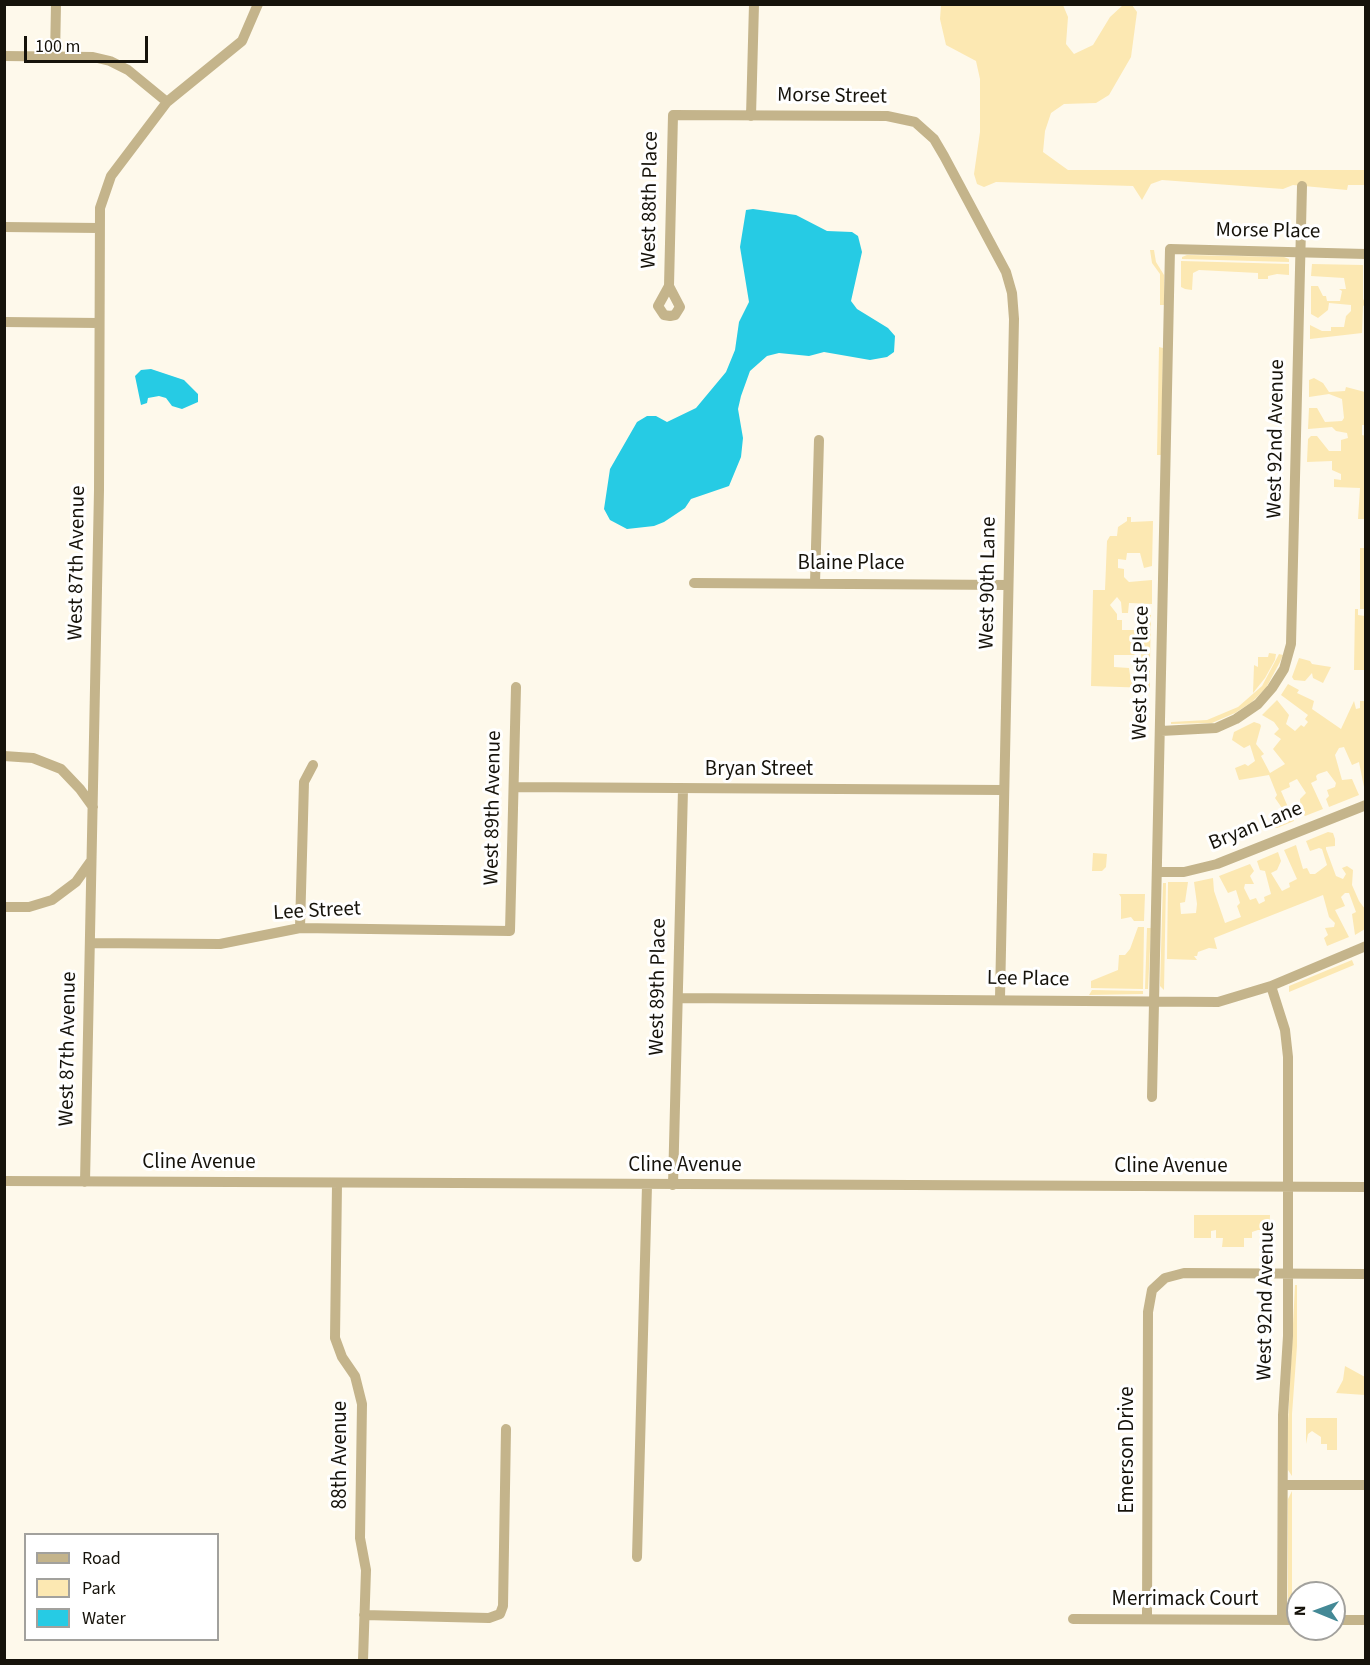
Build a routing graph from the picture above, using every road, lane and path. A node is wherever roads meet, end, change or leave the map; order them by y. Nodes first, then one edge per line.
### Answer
1 (56, 4) edge
2 (258, 4) edge
3 (754, 4) edge
4 (4, 56) edge
5 (55, 57) junction
6 (166, 102) junction
7 (673, 115) joint
8 (751, 116) junction
9 (958, 182) joint
10 (1302, 186) dead end
11 (4, 227) edge
12 (99, 228) junction
13 (1170, 249) joint
14 (1301, 252) junction
15 (1365, 254) edge
16 (669, 286) dead end
17 (4, 322) edge
18 (99, 323) junction
19 (819, 440) dead end
20 (694, 583) dead end
21 (815, 583) junction
22 (1008, 585) junction
23 (516, 687) dead end
24 (1161, 731) junction
25 (4, 756) edge
26 (313, 765) dead end
27 (514, 787) junction
28 (683, 789) junction
29 (1004, 790) junction
30 (1365, 805) edge
31 (93, 808) junction
32 (92, 861) junction
33 (1157, 872) junction
34 (4, 907) edge
35 (300, 928) junction
36 (510, 931) joint
37 (90, 943) junction
38 (1365, 946) edge
39 (1271, 986) junction
40 (679, 998) junction
41 (1000, 998) junction
42 (1154, 1002) junction
43 (1152, 1097) dead end
44 (4, 1181) edge
45 (85, 1182) junction
46 (337, 1184) junction
47 (647, 1185) junction
48 (673, 1185) junction
49 (1288, 1187) junction
50 (1365, 1187) edge
51 (1288, 1274) junction
52 (1365, 1274) edge
53 (506, 1429) dead end
54 (1283, 1485) junction
55 (1365, 1485) edge
56 (637, 1557) dead end
57 (364, 1615) junction
58 (1147, 1618) junction
59 (1073, 1619) dead end
60 (1282, 1620) junction
61 (1286, 1620) edge
62 (1346, 1620) edge
63 (1365, 1620) edge
64 (363, 1660) edge

1 - 5 street
2 - 6 street, West 87th Avenue
3 - 8 street
4 - 5 street
5 - 6 street
6 - 12 street, West 87th Avenue
7 - 8 street, Morse Street
7 - 16 street, West 88th Place
8 - 9 street, Morse Street
9 - 22 street, West 90th Lane
10 - 14 street, West 92nd Avenue
11 - 12 street
12 - 18 street, West 87th Avenue
13 - 14 street, Morse Place
13 - 24 street, West 91st Place
14 - 15 street, Morse Place
14 - 24 street, West 92nd Avenue
17 - 18 street
18 - 31 street, West 87th Avenue
19 - 21 street
20 - 21 street, Blaine Place
21 - 22 street, Blaine Place
22 - 29 street, West 90th Lane
23 - 27 street, West 89th Avenue
24 - 33 street, West 91st Place
25 - 31 street
26 - 35 street
27 - 28 street, Bryan Street
27 - 36 street, West 89th Avenue
28 - 29 street, Bryan Street
28 - 40 street, West 89th Place
29 - 41 street, West 90th Lane
30 - 33 street, Bryan Lane
31 - 32 street, West 87th Avenue
32 - 34 street
32 - 37 street, West 87th Avenue
33 - 42 street, West 91st Place
35 - 36 street, Lee Street
35 - 37 street, Lee Street
37 - 45 street, West 87th Avenue
38 - 39 street, Lee Place
39 - 42 street, Lee Place
39 - 49 street, West 92nd Avenue
40 - 41 street, Lee Place
40 - 48 street, West 89th Place
41 - 42 street, Lee Place
42 - 43 street, West 91st Place
44 - 45 street, Cline Avenue
45 - 46 street, Cline Avenue
46 - 47 street, Cline Avenue
46 - 57 street, 88th Avenue
47 - 48 street, Cline Avenue
47 - 56 street
48 - 49 street, Cline Avenue
49 - 50 street, Cline Avenue
49 - 51 street, West 92nd Avenue
51 - 52 street
51 - 54 street, West 92nd Avenue
51 - 58 street, Emerson Drive
53 - 57 street
54 - 55 street
54 - 60 street, West 92nd Avenue
57 - 64 street, 88th Avenue
58 - 59 street, Merrimack Court
58 - 60 street, Merrimack Court
60 - 61 street, Merrimack Court
62 - 63 street

